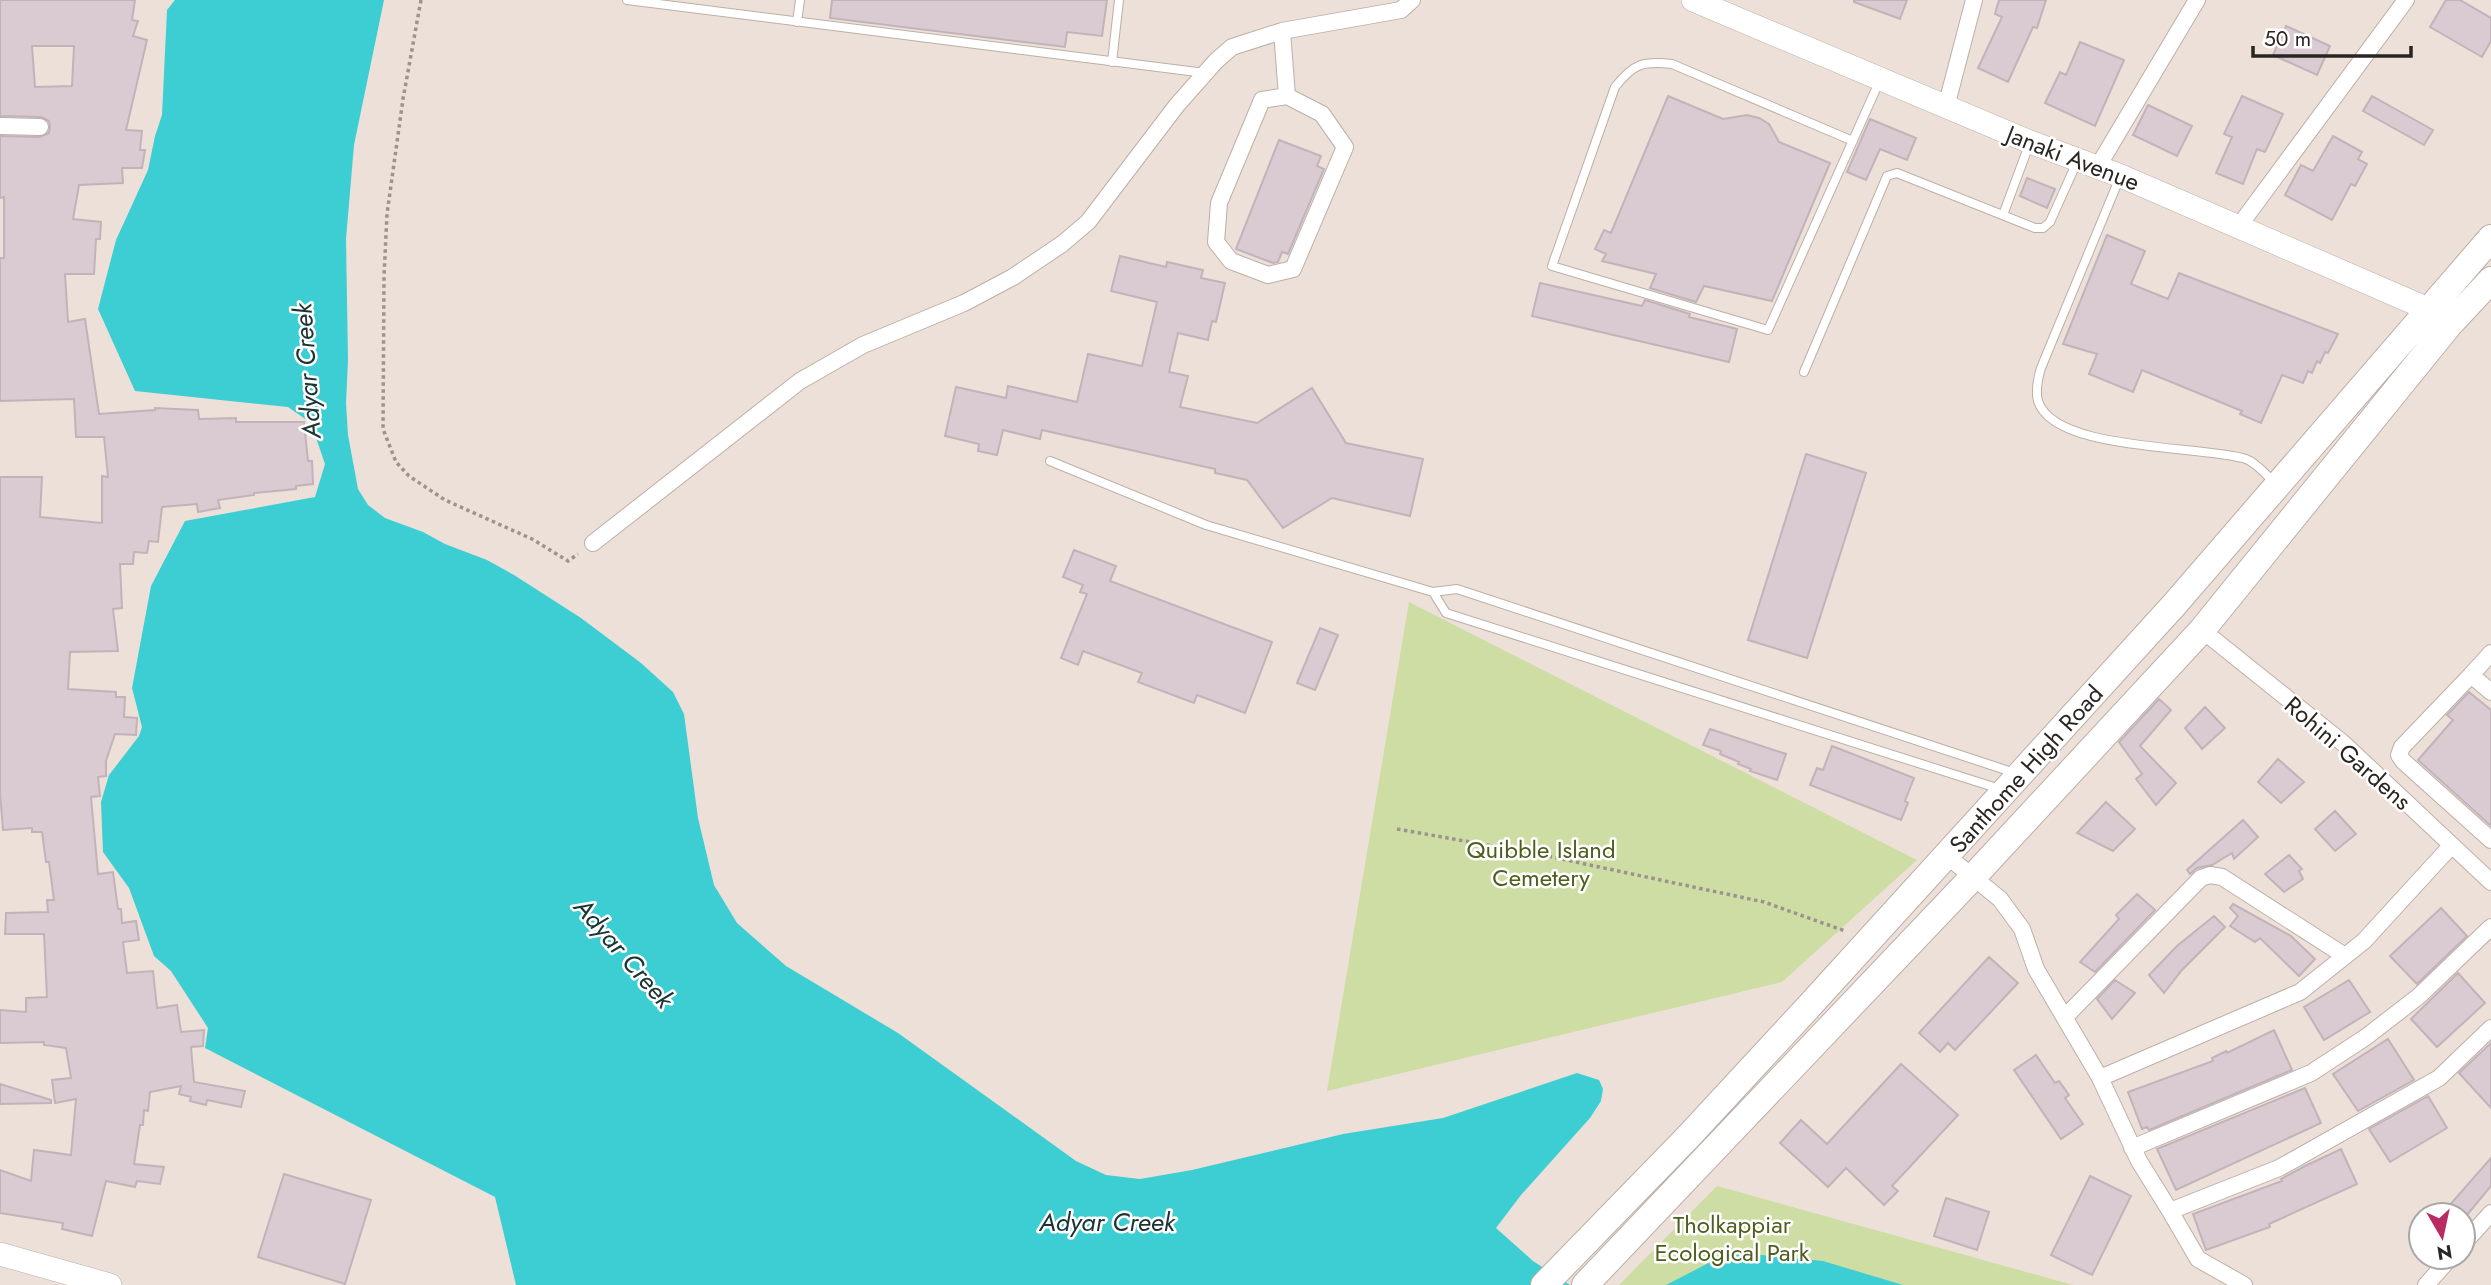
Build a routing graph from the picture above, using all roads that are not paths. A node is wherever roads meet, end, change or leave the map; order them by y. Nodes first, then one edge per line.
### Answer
1 (627, 0) edge
2 (800, 0) edge
3 (1119, 0) edge
4 (1412, 0) edge
5 (1693, 0) edge
6 (1974, 0) edge
7 (2197, 0) edge
8 (2406, 0) edge
9 (797, 22) junction
10 (1282, 31) junction
11 (1112, 62) junction
12 (1205, 73) junction
13 (1880, 80) junction
14 (1287, 96) junction
15 (1946, 107) junction
16 (0, 127) edge
17 (40, 127) dead end
18 (1853, 141) junction
19 (2030, 142) junction
20 (2088, 164) junction
21 (2120, 176) junction
22 (2003, 215) junction
23 (2239, 226) junction
24 (2491, 238) edge
25 (2463, 270) junction
26 (2489, 286) edge
27 (2439, 317) junction
28 (1804, 372) dead end
29 (1051, 461) dead end
30 (2277, 485) junction
31 (593, 543) dead end
32 (1433, 592) junction
33 (2202, 630) junction
34 (2491, 653) edge
35 (2471, 675) junction
36 (2491, 692) edge
37 (2014, 783) junction
38 (2491, 840) edge
39 (2451, 846) junction
40 (1947, 856) junction
41 (1973, 877) junction
42 (2491, 882) edge
43 (2491, 927) edge
44 (2345, 956) junction
45 (2065, 1017) junction
46 (2491, 1028) edge
47 (2100, 1078) junction
48 (2132, 1148) junction
49 (2170, 1211) junction
50 (2491, 1213) edge
51 (2477, 1228) edge
52 (0, 1254) edge
53 (2438, 1271) edge
54 (105, 1284) edge
55 (1544, 1285) edge
56 (1585, 1285) edge
57 (2244, 1285) edge
58 (2426, 1285) edge

1 - 9 lane
2 - 9 lane
3 - 11 lane
4 - 10 street
5 - 13 street, Janaki Avenue
6 - 15 street
7 - 20 street
8 - 23 street
9 - 11 lane
10 - 12 street
10 - 14 street
11 - 12 lane
12 - 31 street
13 - 15 street, Janaki Avenue
13 - 18 lane
14 - 14 street
15 - 19 street, Janaki Avenue
16 - 17 street
18 - 18 lane
19 - 20 street, Janaki Avenue
19 - 22 lane
20 - 21 street, Janaki Avenue
20 - 22 lane
21 - 23 street, Janaki Avenue
21 - 30 lane
22 - 28 lane
23 - 27 street, Janaki Avenue
24 - 25 main road, Santhome High Road
25 - 26 street
25 - 27 main road, Santhome High Road
26 - 27 main road, Santhome High Road
27 - 30 main road, Santhome High Road
27 - 33 main road, Santhome High Road
29 - 32 lane
30 - 37 main road, Santhome High Road
32 - 37 lane
32 - 37 lane
33 - 39 street, Rohini Gardens
33 - 41 main road, Santhome High Road
34 - 35 street
35 - 36 street
35 - 38 street
37 - 40 main road, Santhome High Road
39 - 42 street, Rohini Gardens
39 - 44 street
40 - 41 street
40 - 55 main road, Santhome High Road
41 - 45 street
41 - 56 main road, Santhome High Road
43 - 48 street
44 - 45 street
44 - 47 street
45 - 47 street
46 - 49 street
47 - 48 street
48 - 49 street
49 - 57 street
50 - 51 street
52 - 54 street
53 - 58 street

